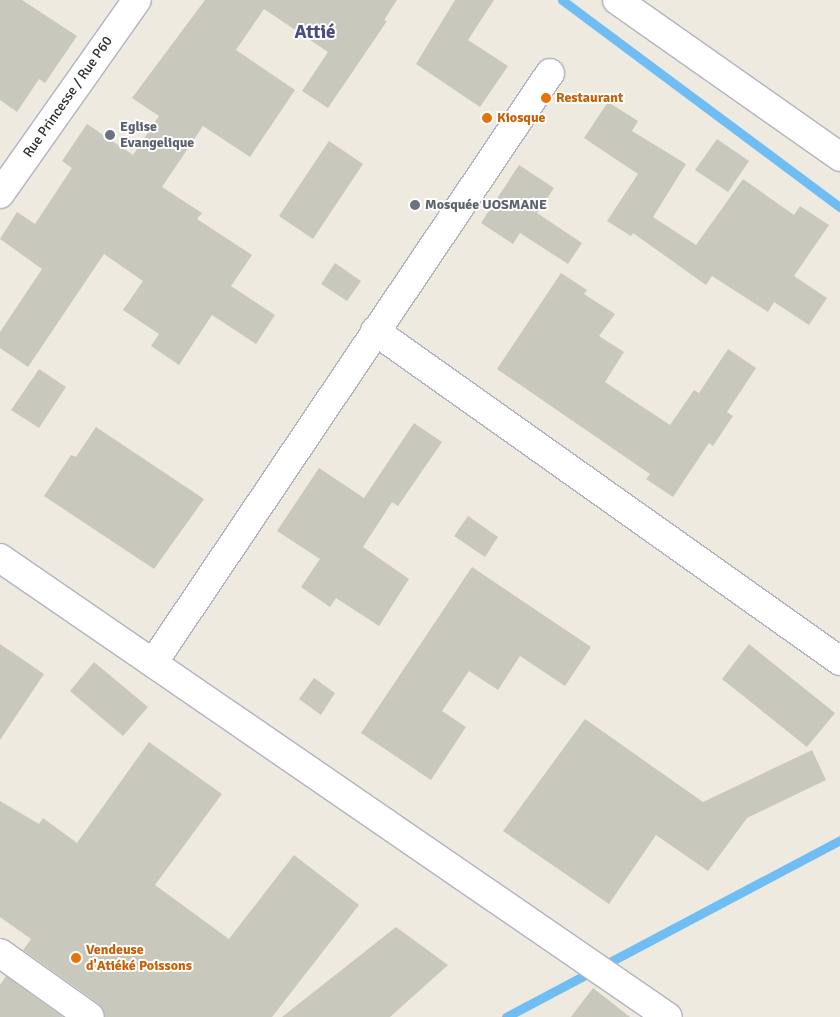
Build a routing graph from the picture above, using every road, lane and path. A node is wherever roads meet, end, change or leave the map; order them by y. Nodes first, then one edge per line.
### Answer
1 (137, 0) edge
2 (617, 0) edge
3 (550, 73) dead end
4 (840, 157) edge
5 (0, 194) edge
6 (375, 331) junction
7 (0, 558) edge
8 (840, 661) edge
9 (153, 663) junction
10 (0, 953) edge
11 (90, 1017) edge
12 (668, 1017) edge

1 - 5 street, Rue Princesse / Rue P60
2 - 4 street
3 - 6 street
6 - 8 street
6 - 9 street
7 - 9 street
9 - 12 street
10 - 11 street

